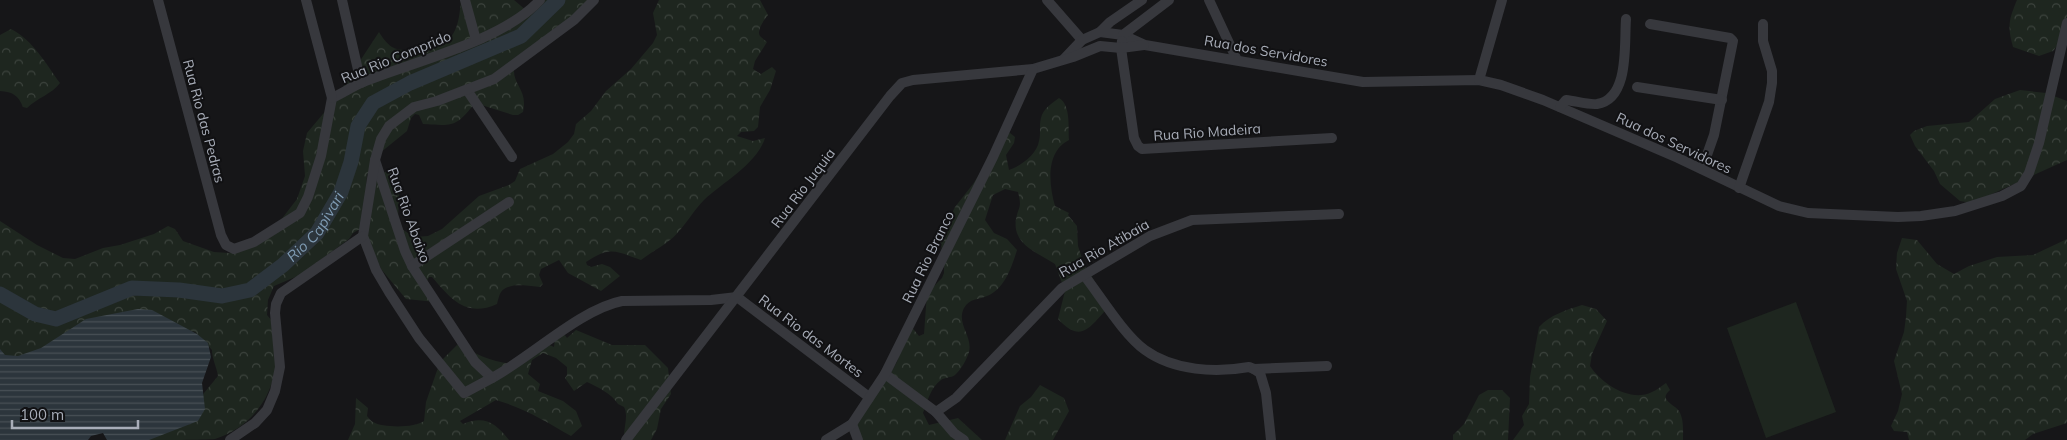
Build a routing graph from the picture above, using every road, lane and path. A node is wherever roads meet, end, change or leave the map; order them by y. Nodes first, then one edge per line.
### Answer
1 (158, 0) edge
2 (306, 0) edge
3 (342, 0) edge
4 (465, 0) edge
5 (540, 0) edge
6 (594, 0) edge
7 (1047, 0) edge
8 (1142, 0) edge
9 (1169, 0) edge
10 (1209, 0) edge
11 (1502, 0) edge
12 (1626, 19) dead end
13 (2067, 23) edge
14 (1650, 24) dead end
15 (1763, 24) dead end
16 (1100, 32) junction
17 (1122, 35) junction
18 (476, 40) junction
19 (1082, 40) junction
20 (1144, 45) junction
21 (1100, 46) junction
22 (1121, 48) junction
23 (2063, 57) edge
24 (1063, 60) junction
25 (1238, 60) junction
26 (1033, 69) junction
27 (1479, 80) junction
28 (361, 83) junction
29 (1637, 87) dead end
30 (467, 90) junction
31 (332, 98) junction
32 (1722, 100) junction
33 (1560, 107) junction
34 (1332, 138) dead end
35 (512, 156) dead end
36 (375, 160) junction
37 (1702, 170) junction
38 (1739, 188) junction
39 (508, 202) dead end
40 (1339, 214) dead end
41 (363, 236) junction
42 (229, 248) joint
43 (412, 266) junction
44 (1084, 275) junction
45 (736, 297) junction
46 (1327, 366) dead end
47 (1254, 369) junction
48 (885, 374) junction
49 (489, 375) junction
50 (869, 396) junction
51 (936, 412) junction
52 (852, 424) junction
53 (230, 440) edge
54 (626, 440) edge
55 (826, 440) edge
56 (858, 440) edge
57 (964, 440) edge
58 (1271, 440) edge

1 - 42 street, Rua Rio das Pedras
2 - 31 street
3 - 28 street
4 - 18 street
5 - 18 street, Rua Rio Comprido
6 - 30 street
7 - 19 street
8 - 16 street
9 - 17 street
10 - 25 street
11 - 27 street
12 - 33 street
13 - 23 street, Rua dos Servidores
14 - 32 street
15 - 38 street
16 - 17 street, Rua dos Servidores
16 - 19 street
16 - 21 street
17 - 20 street, Rua dos Servidores
17 - 22 street, Rua Rio Madeira
18 - 28 street, Rua Rio Comprido
19 - 24 street, Rua Rio Juquia
20 - 22 street, Rua dos Servidores
20 - 25 street, Rua dos Servidores
21 - 22 street, Rua dos Servidores
21 - 24 street, Rua Rio Juquia
22 - 34 street, Rua Rio Madeira
23 - 38 street, Rua dos Servidores
24 - 26 street, Rua Rio Juquia
25 - 27 street, Rua dos Servidores
26 - 45 street, Rua Rio Juquia
26 - 48 street, Rua Rio Branco
27 - 33 street, Rua dos Servidores
28 - 31 street, Rua Rio Comprido
29 - 32 street
30 - 35 street
30 - 36 street
31 - 42 street, Rua Rio Comprido
32 - 37 street
33 - 37 street, Rua dos Servidores
36 - 41 street, Rua Rio Abaixo
36 - 43 street, Rua Rio Abaixo
37 - 38 street, Rua dos Servidores
39 - 43 street
40 - 44 street, Rua Rio Atibaia
41 - 49 street, Rua Rio Abaixo
41 - 53 street
43 - 49 street, Rua Rio Abaixo
44 - 47 street
44 - 51 street, Rua Rio Atibaia
45 - 49 street
45 - 50 street, Rua Rio das Mortes
45 - 54 street, Rua Rio Juquia
46 - 47 street
47 - 58 street
48 - 50 street, Rua Rio Branco
48 - 51 street
50 - 52 street, Rua Rio Branco
51 - 57 street
52 - 55 street, Rua Rio Branco
52 - 56 street

